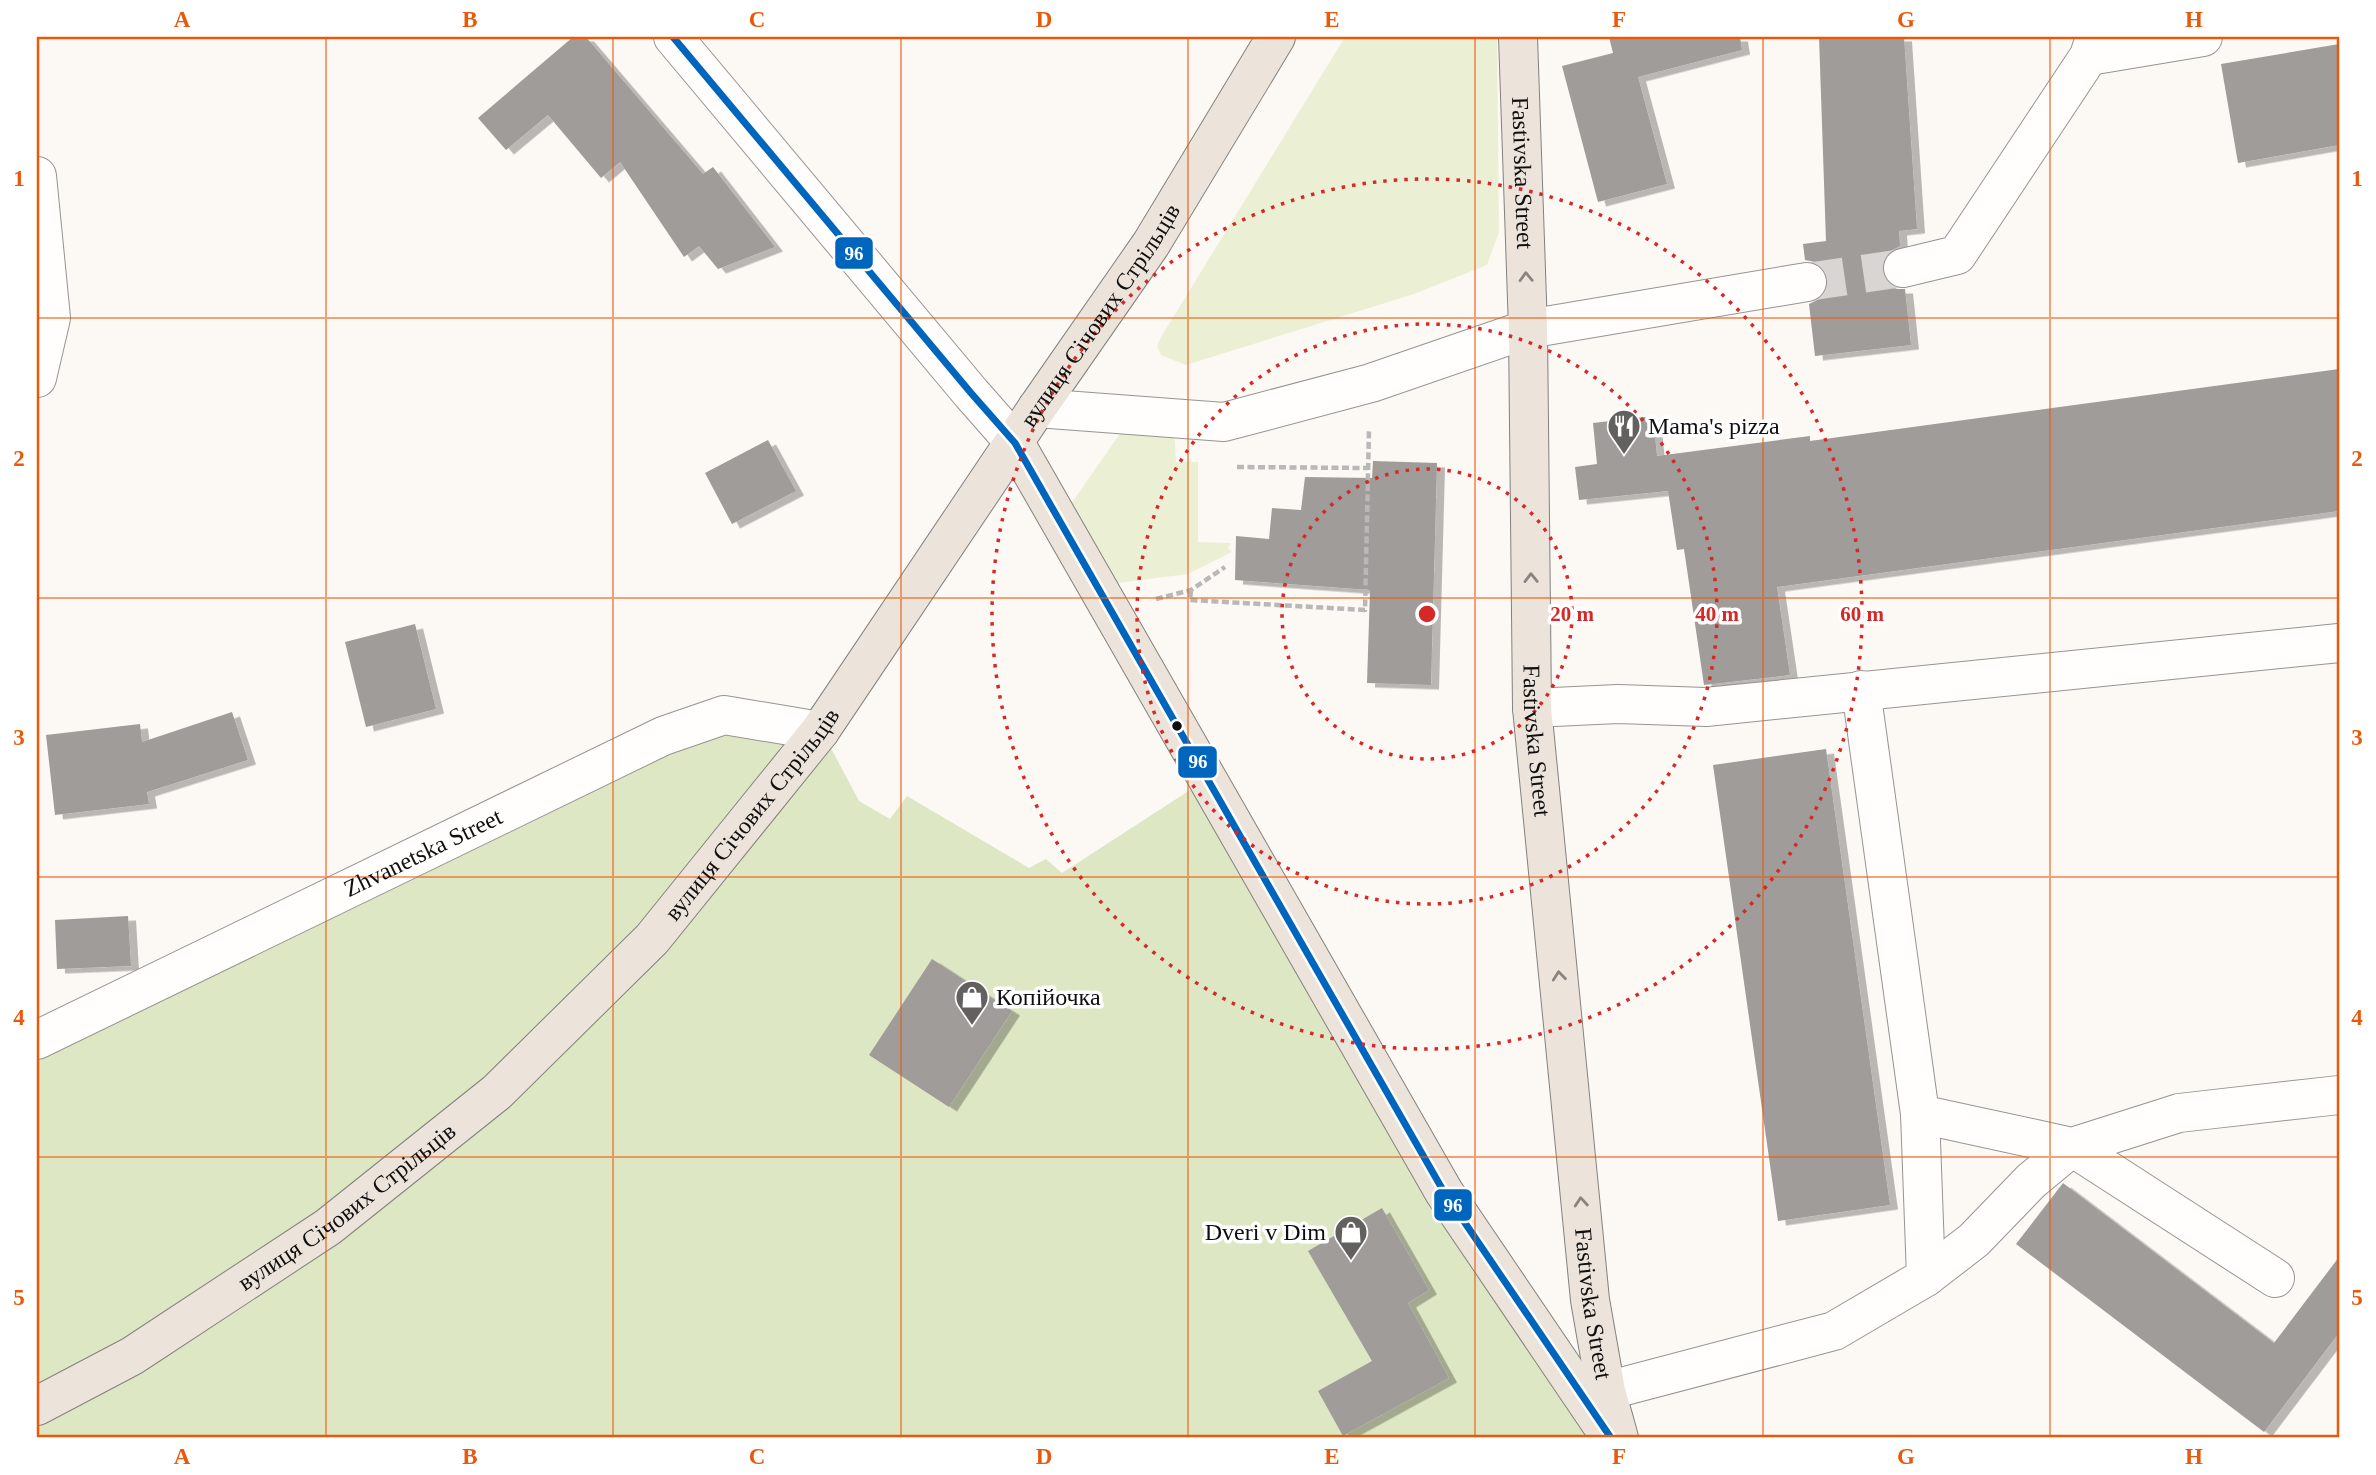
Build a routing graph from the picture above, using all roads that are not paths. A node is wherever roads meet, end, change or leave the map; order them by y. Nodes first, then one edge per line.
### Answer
1 (674, 37) edge
2 (1276, 37) edge
3 (1518, 37) edge
4 (2203, 37) edge
5 (2092, 46) edge
6 (37, 176) edge
7 (1903, 268) tunnel mouth
8 (1807, 282) tunnel mouth
9 (1528, 329) junction
10 (37, 378) edge
11 (1037, 408) junction
12 (1015, 443) junction
13 (2339, 643) edge
14 (1861, 690) junction
15 (1532, 708) junction
16 (820, 732) junction
17 (37, 1040) edge
18 (2339, 1095) edge
19 (1920, 1114) junction
20 (2072, 1147) junction
21 (1926, 1277) junction
22 (2276, 1278) dead end
23 (1606, 1391) junction
24 (37, 1406) edge
25 (1611, 1438) edge
26 (1619, 1438) edge

1 - 12 street
2 - 11 main road, вулиця Січових Стрільців
9 -> 3 main road, Fastivska Street
4 - 5 street
5 - 7 street
6 - 10 street
8 - 9 street
9 - 11 street
15 -> 9 main road, Fastivska Street
11 - 12 main road, вулиця Січових Стрільців
12 - 16 main road, вулиця Січових Стрільців
12 - 25 main road, Fastivska Street
13 - 14 street
14 - 15 street
14 - 19 street
23 -> 15 main road, Fastivska Street
16 - 17 street, Zhvanetska Street
16 - 24 main road, вулиця Січових Стрільців
18 - 20 street
19 - 20 street
19 - 21 street
20 - 21 street
20 - 22 street
21 - 23 street
23 - 26 main road, Fastivska Street

